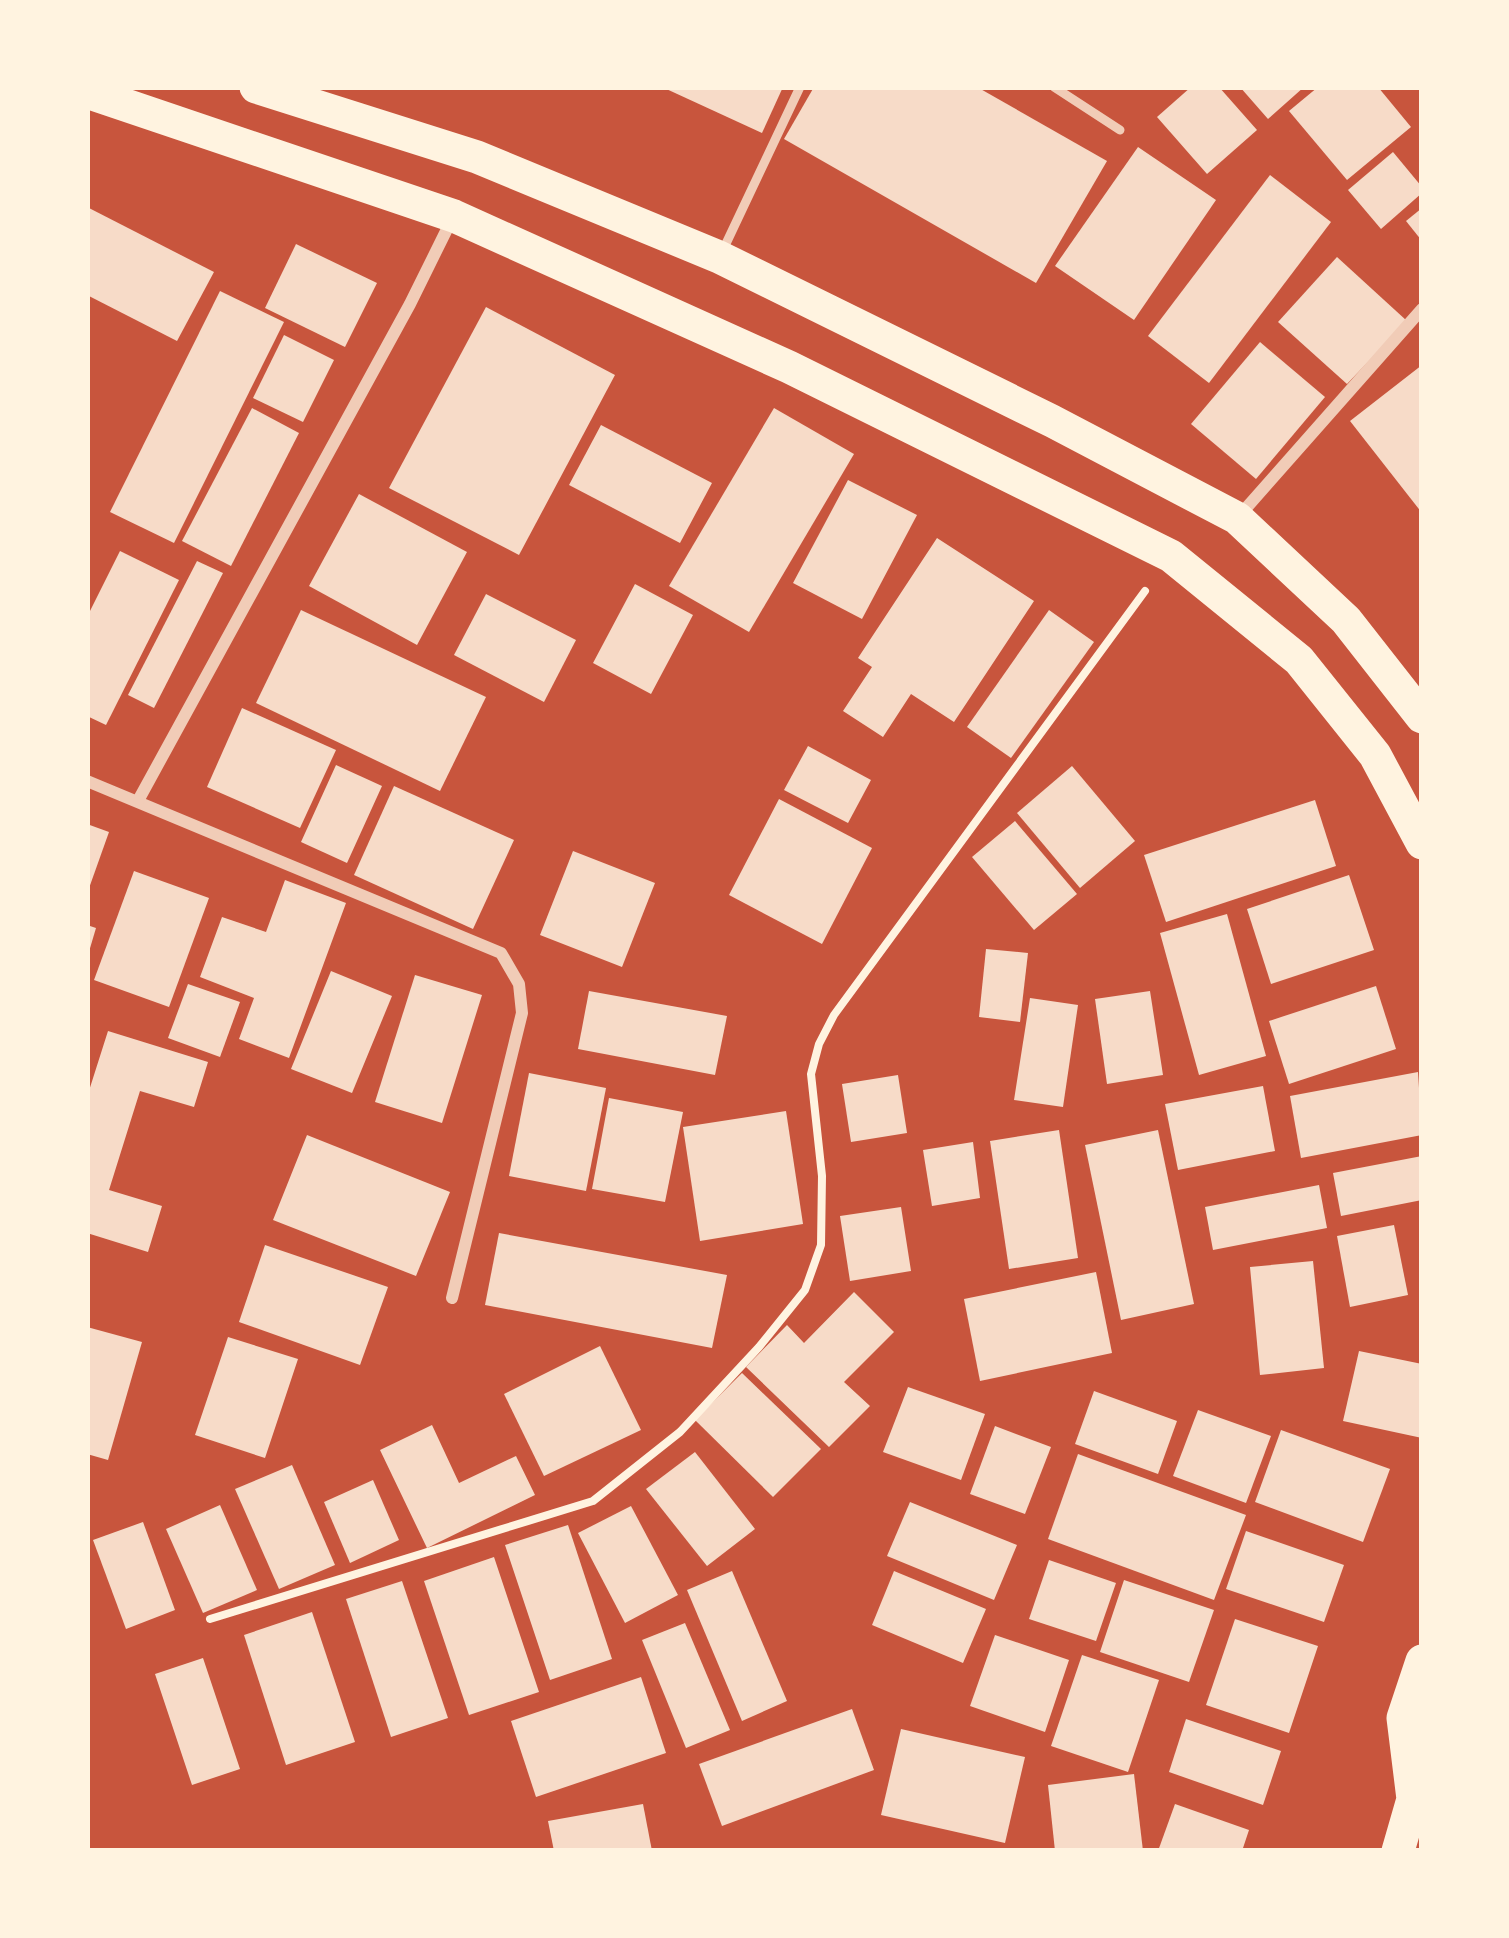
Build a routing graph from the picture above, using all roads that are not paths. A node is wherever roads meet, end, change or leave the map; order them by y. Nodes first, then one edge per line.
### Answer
1 (256, 87) edge
2 (800, 87) edge
3 (1054, 87) edge
4 (87, 92) edge
5 (1120, 130) dead end
6 (454, 216) junction
7 (719, 257) junction
8 (1422, 309) edge
9 (1238, 518) junction
10 (1422, 717) edge
11 (87, 781) edge
12 (139, 800) junction
13 (1422, 843) edge
14 (452, 1298) dead end
15 (1422, 1661) edge
16 (1417, 1794) edge
17 (1398, 1851) edge

1 - 7 highway
2 - 7 lane
3 - 5 lane
4 - 6 highway
6 - 12 street
6 - 13 highway
7 - 9 highway
8 - 9 street
9 - 10 highway
11 - 12 street
12 - 14 street
15 - 16 highway
16 - 17 highway

